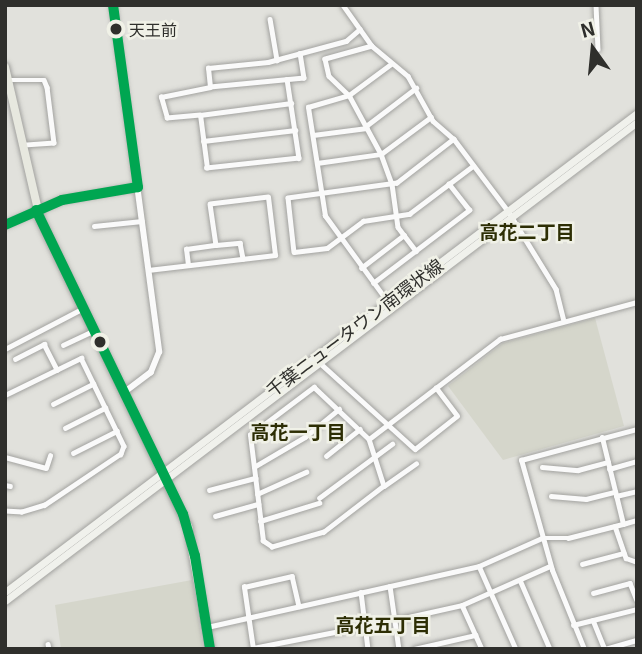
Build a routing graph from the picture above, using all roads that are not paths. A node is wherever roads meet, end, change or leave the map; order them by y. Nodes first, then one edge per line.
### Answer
1 (113, 5) edge
2 (343, 5) edge
3 (596, 5) edge
4 (270, 19) dead end
5 (360, 29) junction
6 (372, 46) junction
7 (598, 49) dead end
8 (300, 53) junction
9 (277, 60) junction
10 (391, 64) junction
11 (5, 66) edge
12 (287, 79) junction
13 (8, 80) junction
14 (210, 87) junction
15 (416, 88) junction
16 (349, 95) junction
17 (291, 103) junction
18 (637, 113) edge
19 (200, 114) junction
20 (431, 117) junction
21 (637, 122) edge
22 (366, 127) junction
23 (295, 130) junction
24 (313, 135) junction
25 (454, 139) junction
26 (203, 141) junction
27 (21, 145) junction
28 (381, 154) junction
29 (317, 163) junction
30 (473, 166) junction
31 (392, 184) junction
32 (449, 184) junction
33 (138, 187) junction
34 (320, 194) junction
35 (36, 210) junction
36 (510, 214) junction
37 (396, 216) junction
38 (142, 221) junction
39 (5, 225) edge
40 (94, 226) dead end
41 (404, 235) junction
42 (339, 239) junction
43 (216, 245) junction
44 (416, 251) junction
45 (243, 259) junction
46 (188, 265) junction
47 (361, 268) junction
48 (148, 270) junction
49 (373, 283) junction
50 (637, 302) edge
51 (390, 305) junction
52 (83, 309) junction
53 (564, 320) junction
54 (93, 331) junction
55 (63, 345) dead end
56 (5, 349) edge
57 (15, 359) dead end
58 (316, 360) junction
59 (57, 370) junction
60 (93, 384) junction
61 (436, 388) junction
62 (123, 393) junction
63 (5, 395) edge
64 (53, 404) dead end
65 (105, 408) junction
66 (339, 409) junction
67 (387, 424) junction
68 (65, 428) dead end
69 (360, 429) junction
70 (637, 429) edge
71 (117, 431) junction
72 (602, 438) junction
73 (369, 439) junction
74 (392, 444) dead end
75 (73, 453) dead end
76 (50, 456) dead end
77 (326, 456) dead end
78 (5, 457) edge
79 (374, 457) junction
80 (637, 461) edge
81 (608, 462) junction
82 (416, 464) dead end
83 (254, 467) junction
84 (542, 467) dead end
85 (609, 469) junction
86 (306, 472) dead end
87 (164, 475) junction
88 (255, 478) junction
89 (384, 486) junction
90 (209, 490) dead end
91 (637, 491) edge
92 (257, 494) junction
93 (616, 494) junction
94 (551, 496) dead end
95 (258, 504) junction
96 (5, 511) edge
97 (215, 516) dead end
98 (637, 520) edge
99 (260, 521) junction
100 (623, 524) junction
101 (615, 526) junction
102 (542, 538) junction
103 (625, 554) junction
104 (637, 562) edge
105 (582, 564) dead end
106 (479, 566) junction
107 (550, 566) junction
108 (520, 580) junction
109 (390, 586) junction
110 (5, 592) edge
111 (361, 592) junction
112 (491, 592) junction
113 (593, 593) dead end
114 (637, 600) edge
115 (5, 601) edge
116 (462, 605) junction
117 (299, 606) junction
118 (637, 609) edge
119 (248, 618) junction
120 (395, 620) junction
121 (593, 620) junction
122 (573, 625) junction
123 (365, 626) junction
124 (206, 627) junction
125 (475, 635) junction
126 (637, 640) edge
127 (253, 648) edge
128 (210, 649) edge
129 (368, 649) edge
130 (399, 649) edge
131 (414, 649) edge
132 (482, 649) edge
133 (516, 649) edge
134 (550, 649) edge
135 (584, 649) edge

1 - 33 street
2 - 5 street
3 - 7 street
4 - 9 street
5 - 6 street
5 - 8 street
6 - 10 street
6 - 16 street
8 - 9 street
8 - 12 street
9 - 14 street
10 - 15 street
10 - 16 street
11 - 13 main road
12 - 14 street
12 - 17 street
13 - 27 main road
13 - 27 street
14 - 19 street
15 - 20 street
15 - 22 street
16 - 22 street
16 - 24 street
17 - 19 street
17 - 23 street
18 - 36 main road, 千葉ニュータウン南環状線
19 - 26 street
20 - 25 street
20 - 28 street
21 - 36 main road, 千葉ニュータウン南環状線
22 - 24 street
22 - 28 street
23 - 26 street
23 - 26 street
24 - 29 street
25 - 30 street
25 - 31 street
27 - 35 main road
28 - 29 street
28 - 31 street
29 - 34 street
30 - 32 street
30 - 36 street
31 - 34 street
31 - 37 street
32 - 37 street
32 - 44 street
33 - 35 street
33 - 38 street
34 - 42 street
34 - 42 street
35 - 39 street
35 - 52 main road
36 - 51 main road, 千葉ニュータウン南環状線
36 - 53 street
37 - 41 street
37 - 42 street
38 - 40 street
38 - 48 street
41 - 44 street
41 - 47 street
42 - 47 street
43 - 45 street
43 - 45 street
43 - 46 street
44 - 49 street
45 - 46 street
46 - 48 street
47 - 49 street
48 - 62 street
49 - 51 street
50 - 53 street
51 - 58 main road, 千葉ニュータウン南環状線
52 - 54 main road
52 - 56 street
53 - 61 street
54 - 55 street
54 - 62 main road
57 - 59 street
58 - 67 street
58 - 87 main road, 千葉ニュータウン南環状線
59 - 60 street
59 - 63 street
60 - 64 street
60 - 65 street
61 - 67 street
61 - 67 street
62 - 87 main road
65 - 68 street
65 - 71 street
66 - 69 street
66 - 83 street
66 - 83 street
67 - 73 street
69 - 73 street
69 - 77 street
70 - 72 street
71 - 75 street
71 - 96 street
72 - 81 street
72 - 102 street
73 - 79 street
74 - 79 street
76 - 78 street
79 - 89 street
79 - 99 street
80 - 85 street
81 - 84 street
81 - 85 street
82 - 89 street
83 - 88 street
85 - 93 street
86 - 92 street
87 - 110 main road, 千葉ニュータウン南環状線
87 - 115 main road, 千葉ニュータウン南環状線
87 - 124 main road
88 - 90 street
88 - 92 street
89 - 99 street
91 - 93 street
92 - 95 street
93 - 94 street
93 - 100 street
95 - 97 street
95 - 99 street
98 - 100 street
100 - 101 street
101 - 102 street
101 - 103 street
102 - 106 street
102 - 107 street
103 - 104 street
103 - 105 street
106 - 109 street
106 - 112 street
107 - 108 street
107 - 122 street
108 - 112 street
108 - 134 street
109 - 111 street
109 - 120 street
111 - 117 street
111 - 123 street
112 - 116 street
112 - 133 street
113 - 114 street
116 - 120 street
116 - 125 street
117 - 119 street
117 - 119 street
118 - 121 street
119 - 124 street
119 - 127 street
120 - 130 street
121 - 122 street
121 - 126 street
122 - 135 street
123 - 127 street
123 - 129 street
124 - 128 main road
125 - 131 street
125 - 132 street

